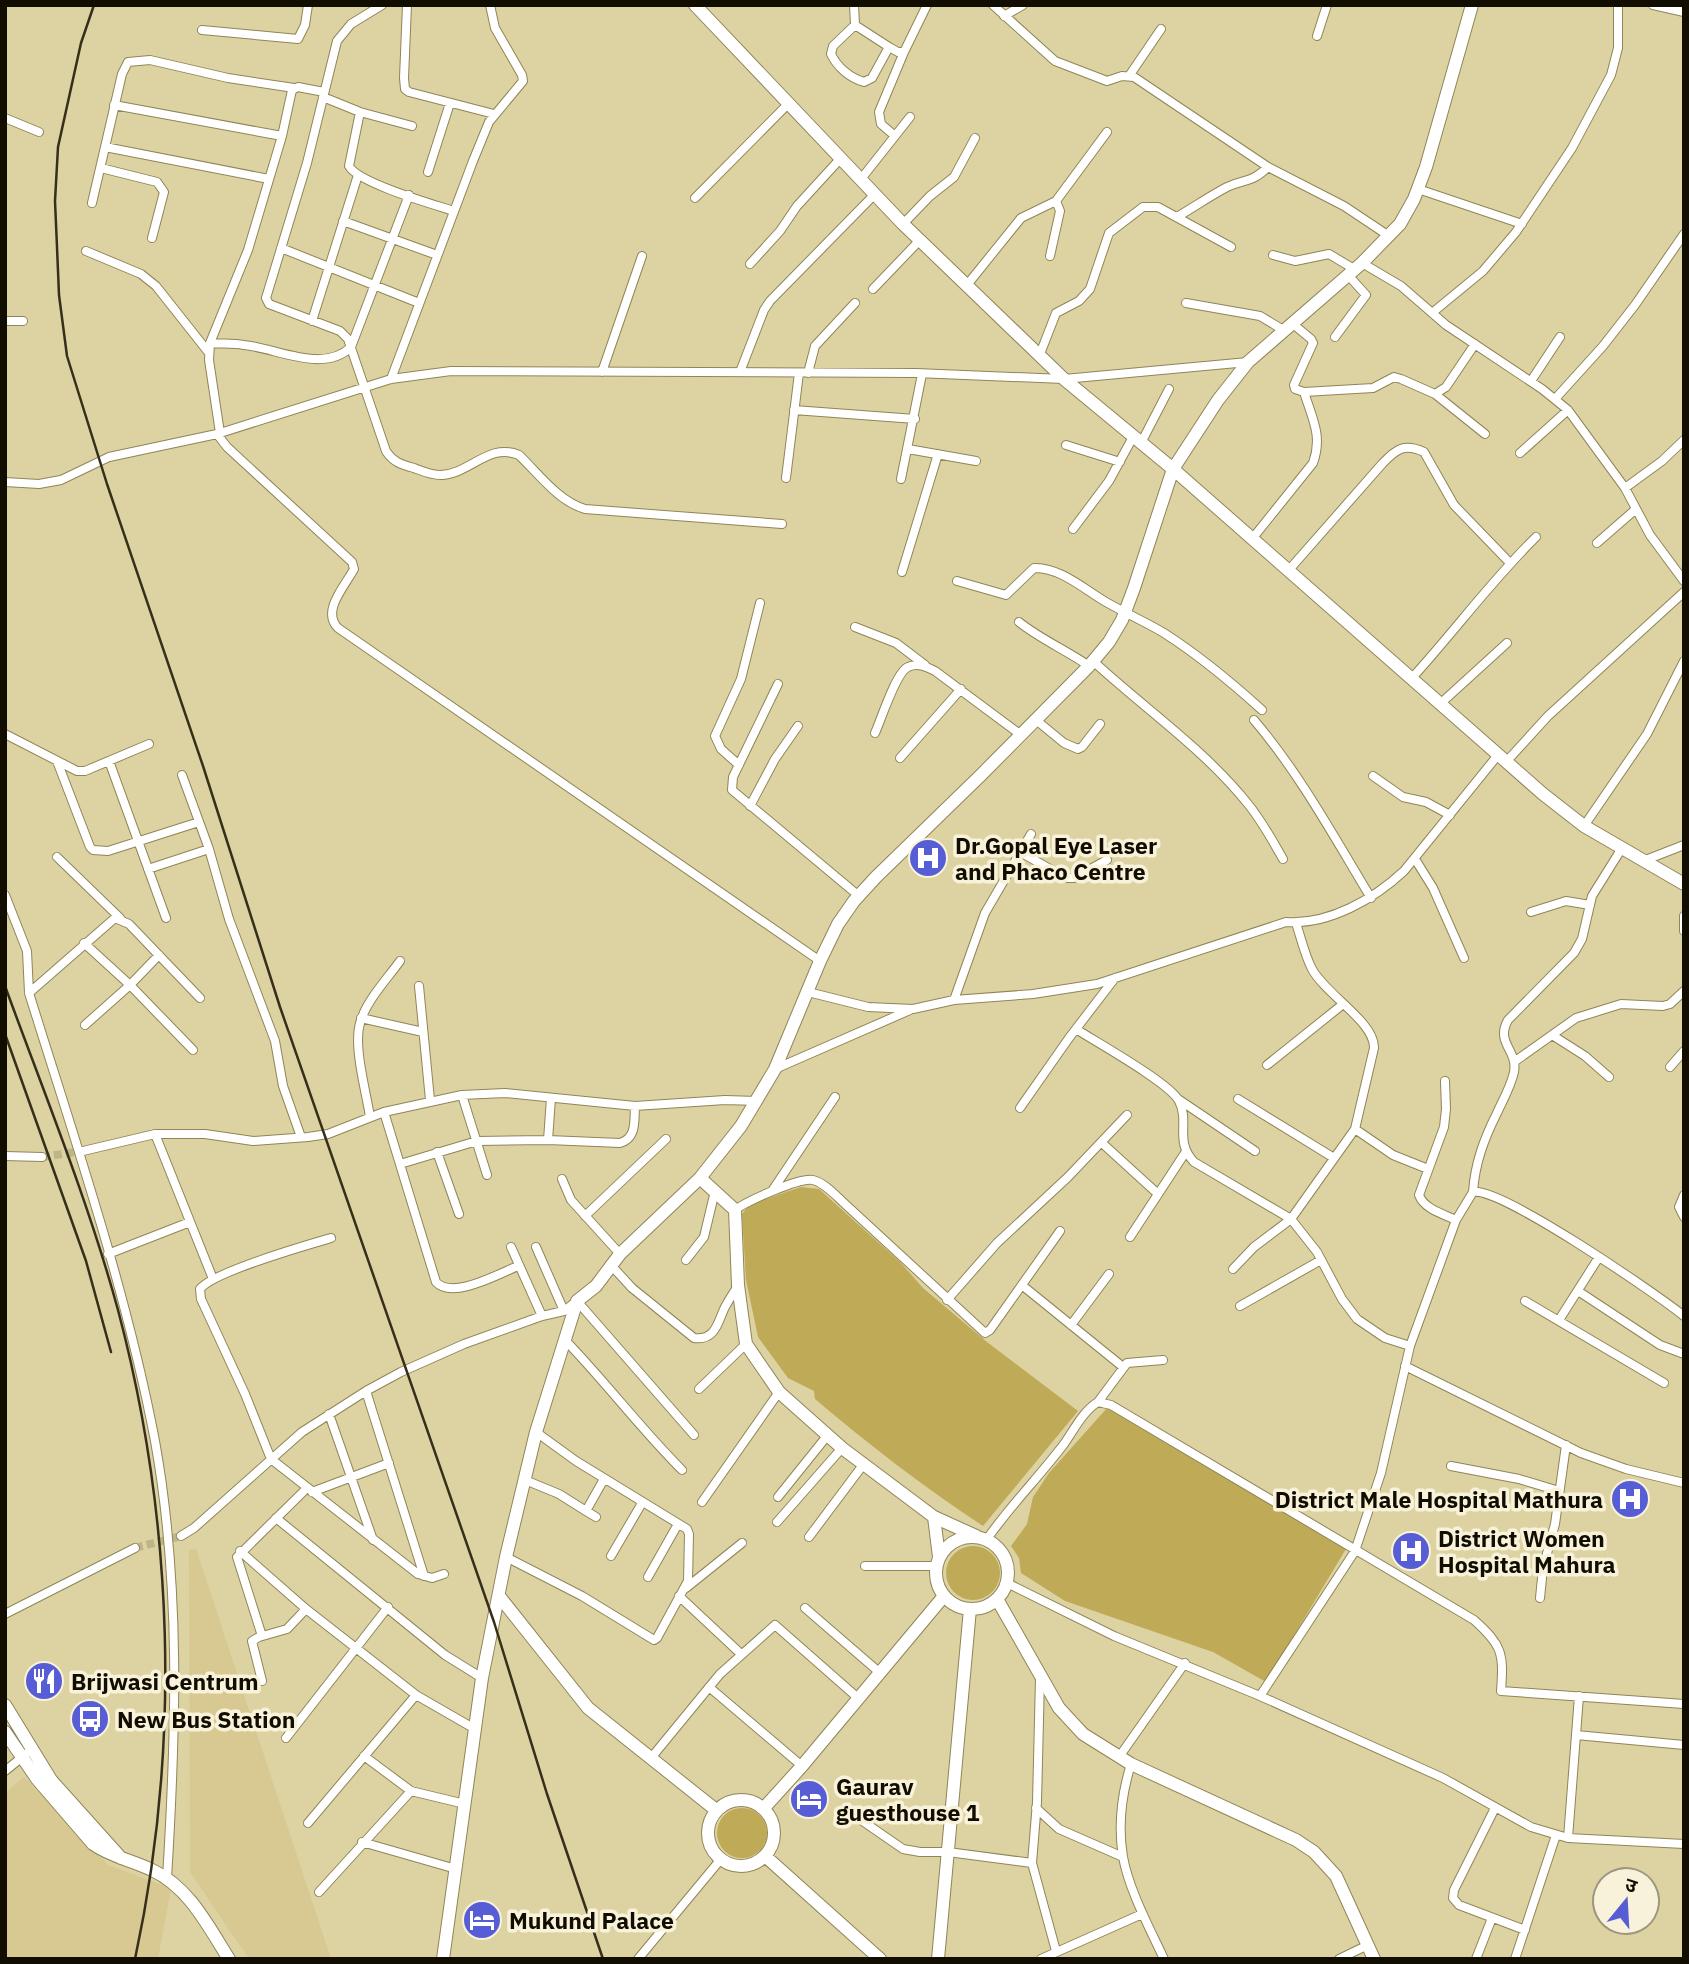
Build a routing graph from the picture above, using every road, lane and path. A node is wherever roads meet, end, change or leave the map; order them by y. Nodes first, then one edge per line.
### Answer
1 (308, 5) edge
2 (382, 5) edge
3 (407, 5) edge
4 (490, 5) edge
5 (695, 5) edge
6 (854, 5) edge
7 (927, 5) edge
8 (993, 5) edge
9 (1023, 5) edge
10 (1327, 5) edge
11 (1472, 5) edge
12 (1618, 5) edge
13 (1653, 5) edge
14 (1667, 7) edge
15 (1684, 12) edge
16 (1004, 16) junction
17 (855, 25) junction
18 (1161, 29) dead end
19 (202, 30) dead end
20 (1317, 36) dead end
21 (889, 47) junction
22 (905, 52) junction
23 (1129, 76) junction
24 (294, 88) junction
25 (324, 94) junction
26 (450, 103) junction
27 (789, 103) junction
28 (114, 105) junction
29 (360, 112) junction
30 (494, 114) junction
31 (910, 117) dead end
32 (5, 118) edge
33 (412, 126) dead end
34 (39, 132) dead end
35 (1107, 132) dead end
36 (282, 136) junction
37 (895, 136) junction
38 (975, 138) dead end
39 (105, 147) junction
40 (841, 158) junction
41 (1268, 167) junction
42 (101, 168) junction
43 (428, 172) dead end
44 (358, 175) junction
45 (269, 178) junction
46 (861, 179) junction
47 (1418, 189) junction
48 (875, 194) junction
49 (409, 195) junction
50 (695, 198) dead end
51 (1056, 201) junction
52 (92, 203) dead end
53 (454, 211) junction
54 (1177, 217) junction
55 (343, 221) junction
56 (903, 224) junction
57 (1522, 224) junction
58 (1684, 234) edge
59 (1389, 236) junction
60 (152, 238) dead end
61 (393, 238) junction
62 (920, 240) junction
63 (1231, 247) dead end
64 (281, 248) junction
65 (86, 251) dead end
66 (437, 255) junction
67 (1273, 255) dead end
68 (642, 256) dead end
69 (1050, 256) dead end
70 (750, 264) dead end
71 (328, 267) junction
72 (1355, 269) junction
73 (375, 285) junction
74 (967, 285) junction
75 (873, 289) dead end
76 (419, 303) junction
77 (855, 303) dead end
78 (1186, 303) dead end
79 (1432, 313) junction
80 (5, 321) edge
81 (23, 321) dead end
82 (312, 321) junction
83 (1289, 327) junction
84 (1335, 337) dead end
85 (1560, 337) dead end
86 (1475, 344) junction
87 (351, 347) junction
88 (210, 348) junction
89 (1040, 354) junction
90 (1248, 362) junction
91 (602, 372) junction
92 (740, 372) junction
93 (804, 373) junction
94 (922, 373) junction
95 (391, 379) junction
96 (1064, 379) junction
97 (1531, 381) junction
98 (365, 387) junction
99 (1169, 389) dead end
100 (1304, 392) junction
101 (1435, 394) junction
102 (1555, 399) junction
103 (794, 410) junction
104 (1568, 410) junction
105 (915, 419) junction
106 (218, 434) junction
107 (1485, 434) dead end
108 (1137, 440) junction
109 (1684, 440) edge
110 (1066, 445) dead end
111 (908, 449) junction
112 (1520, 453) dead end
113 (938, 454) junction
114 (976, 461) dead end
115 (1120, 462) junction
116 (1173, 469) junction
117 (786, 478) dead end
118 (901, 480) dead end
119 (5, 482) edge
120 (1625, 488) junction
121 (1636, 509) junction
122 (782, 524) dead end
123 (1073, 529) dead end
124 (1535, 537) dead end
125 (1252, 539) junction
126 (1597, 543) dead end
127 (1510, 563) junction
128 (1288, 571) junction
129 (902, 572) dead end
130 (957, 580) dead end
131 (1684, 581) edge
132 (1684, 592) edge
133 (760, 603) dead end
134 (1125, 612) junction
135 (1019, 621) dead end
136 (855, 627) dead end
137 (1507, 643) dead end
138 (1684, 661) edge
139 (1091, 664) junction
140 (928, 667) junction
141 (1411, 679) junction
142 (778, 684) dead end
143 (961, 690) junction
144 (1440, 704) junction
145 (1262, 710) dead end
146 (1036, 720) junction
147 (1254, 720) dead end
148 (1100, 724) dead end
149 (798, 726) dead end
150 (5, 733) edge
151 (875, 733) dead end
152 (1021, 735) junction
153 (149, 744) dead end
154 (900, 758) dead end
155 (1502, 758) junction
156 (57, 761) junction
157 (109, 761) junction
158 (739, 765) junction
159 (181, 775) dead end
160 (1373, 776) dead end
161 (750, 806) junction
162 (1450, 815) junction
163 (199, 822) junction
164 (1584, 826) junction
165 (1031, 834) dead end
166 (138, 841) junction
167 (1684, 845) edge
168 (1622, 848) junction
169 (209, 849) junction
170 (1020, 852) junction
171 (57, 857) dead end
172 (1107, 859) dead end
173 (1283, 859) dead end
174 (1415, 859) junction
175 (1643, 861) junction
176 (148, 869) junction
177 (1684, 884) edge
178 (5, 895) edge
179 (859, 896) junction
180 (1371, 898) junction
181 (1590, 905) junction
182 (1531, 912) dead end
183 (1684, 916) edge
184 (120, 918) junction
185 (166, 918) dead end
186 (1296, 923) junction
187 (1684, 931) edge
188 (84, 943) junction
189 (159, 955) junction
190 (1464, 958) dead end
191 (400, 961) dead end
192 (820, 961) junction
193 (1115, 978) junction
194 (130, 985) junction
195 (419, 986) dead end
196 (1684, 991) edge
197 (808, 992) junction
198 (29, 993) junction
199 (200, 998) dead end
200 (954, 1000) junction
201 (1342, 1005) junction
202 (913, 1009) junction
203 (361, 1018) junction
204 (85, 1026) dead end
205 (1076, 1029) junction
206 (424, 1032) junction
207 (1552, 1035) junction
208 (193, 1050) dead end
209 (1684, 1051) edge
210 (1514, 1062) junction
211 (1267, 1065) dead end
212 (1670, 1067) dead end
213 (775, 1069) junction
214 (1609, 1077) dead end
215 (1445, 1081) dead end
216 (462, 1095) junction
217 (835, 1097) dead end
218 (551, 1098) junction
219 (1178, 1099) junction
220 (1238, 1099) dead end
221 (430, 1100) junction
222 (757, 1101) junction
223 (635, 1106) junction
224 (1020, 1108) dead end
225 (384, 1112) junction
226 (1127, 1115) dead end
227 (370, 1116) junction
228 (1355, 1129) junction
229 (155, 1134) junction
230 (301, 1137) junction
231 (666, 1139) dead end
232 (548, 1140) junction
233 (477, 1141) junction
234 (1101, 1143) junction
235 (1255, 1151) dead end
236 (83, 1152) tunnel mouth
237 (437, 1152) junction
238 (1185, 1153) junction
239 (5, 1156) edge
240 (42, 1157) tunnel mouth
241 (1334, 1158) junction
242 (400, 1164) junction
243 (1427, 1169) junction
244 (487, 1175) dead end
245 (700, 1178) junction
246 (562, 1179) dead end
247 (715, 1191) junction
248 (1473, 1192) junction
249 (771, 1194) junction
250 (1158, 1194) junction
251 (1684, 1195) edge
252 (735, 1209) junction
253 (459, 1214) dead end
254 (585, 1216) junction
255 (1684, 1217) edge
256 (1291, 1219) junction
257 (1456, 1220) junction
258 (190, 1222) junction
259 (1060, 1231) dead end
260 (1130, 1237) dead end
261 (331, 1238) dead end
262 (511, 1247) dead end
263 (537, 1247) dead end
264 (108, 1254) junction
265 (620, 1254) junction
266 (1599, 1257) junction
267 (686, 1260) dead end
268 (1321, 1260) junction
269 (610, 1264) junction
270 (518, 1266) junction
271 (1233, 1269) dead end
272 (1109, 1273) dead end
273 (213, 1279) junction
274 (738, 1285) junction
275 (1023, 1286) junction
276 (1578, 1291) junction
277 (947, 1300) junction
278 (577, 1301) junction
279 (1525, 1301) dead end
280 (1240, 1306) dead end
281 (564, 1311) junction
282 (542, 1316) junction
283 (1684, 1316) edge
284 (1559, 1320) junction
285 (1071, 1325) junction
286 (564, 1339) junction
287 (746, 1344) junction
288 (1410, 1346) junction
289 (1684, 1354) edge
290 (1163, 1360) dead end
291 (1405, 1366) junction
292 (1123, 1367) junction
293 (1664, 1383) dead end
294 (699, 1390) dead end
295 (366, 1391) junction
296 (779, 1392) junction
297 (1098, 1402) junction
298 (329, 1414) junction
299 (536, 1432) junction
300 (694, 1435) dead end
301 (827, 1436) junction
302 (1566, 1445) junction
303 (842, 1448) junction
304 (271, 1459) junction
305 (389, 1463) junction
306 (863, 1465) junction
307 (1451, 1466) dead end
308 (682, 1470) dead end
309 (351, 1477) junction
310 (604, 1479) junction
311 (525, 1480) junction
312 (1684, 1483) edge
313 (310, 1490) junction
314 (1559, 1491) junction
315 (778, 1497) dead end
316 (702, 1502) dead end
317 (642, 1503) junction
318 (586, 1511) junction
319 (596, 1517) dead end
320 (934, 1517) junction
321 (276, 1518) junction
322 (777, 1522) dead end
323 (678, 1524) junction
324 (181, 1536) tunnel mouth
325 (809, 1537) dead end
326 (981, 1538) junction
327 (373, 1540) junction
328 (742, 1543) dead end
329 (135, 1548) tunnel mouth
330 (240, 1551) junction
331 (1355, 1551) junction
332 (611, 1556) dead end
333 (506, 1557) junction
334 (938, 1562) junction
335 (865, 1566) dead end
336 (444, 1574) dead end
337 (424, 1576) junction
338 (648, 1577) dead end
339 (1007, 1583) junction
340 (681, 1593) junction
341 (499, 1596) junction
342 (944, 1596) junction
343 (1540, 1598) dead end
344 (997, 1599) junction
345 (388, 1607) junction
346 (805, 1608) dead end
347 (306, 1609) junction
348 (970, 1609) junction
349 (5, 1614) edge
350 (262, 1636) junction
351 (355, 1648) junction
352 (741, 1654) junction
353 (1185, 1663) junction
354 (879, 1672) junction
355 (1041, 1675) junction
356 (482, 1678) junction
357 (262, 1681) dead end
358 (709, 1687) junction
359 (416, 1695) junction
360 (1260, 1696) junction
361 (1579, 1696) junction
362 (858, 1698) junction
363 (1684, 1703) edge
364 (5, 1705) edge
365 (475, 1729) junction
366 (1576, 1735) junction
367 (286, 1738) dead end
368 (8, 1742) edge
369 (1684, 1745) edge
370 (26, 1753) junction
371 (364, 1756) junction
372 (1119, 1757) junction
373 (651, 1758) junction
374 (1131, 1765) junction
375 (803, 1766) junction
376 (5, 1771) edge
377 (411, 1791) junction
378 (465, 1804) junction
379 (764, 1808) junction
380 (1036, 1808) junction
381 (1495, 1808) junction
382 (716, 1810) junction
383 (848, 1811) dead end
384 (308, 1823) dead end
385 (1556, 1835) junction
386 (1568, 1838) junction
387 (362, 1842) junction
388 (1684, 1844) edge
389 (947, 1852) junction
390 (765, 1856) junction
391 (1124, 1857) junction
392 (721, 1859) junction
393 (1032, 1863) junction
394 (456, 1869) junction
395 (167, 1878) junction
396 (319, 1892) dead end
397 (1142, 1914) junction
398 (1492, 1918) junction
399 (1525, 1930) junction
400 (1368, 1945) junction
401 (1056, 1951) junction
402 (229, 1959) edge
403 (443, 1959) edge
404 (638, 1959) edge
405 (880, 1959) edge
406 (938, 1959) edge
407 (1041, 1959) edge
408 (1164, 1959) edge
409 (1339, 1959) edge
410 (1374, 1959) edge
411 (1476, 1959) edge
412 (1515, 1959) edge

1 - 19 street
2 - 25 street
3 - 26 street
4 - 30 street
5 - 27 street
6 - 17 street
7 - 22 street
8 - 16 street
9 - 16 street
10 - 20 street
11 - 47 street
12 - 57 street
13 - 14 street
14 - 15 street
16 - 23 street
17 - 21 street
17 - 21 street
18 - 23 street
21 - 22 street
22 - 37 street
23 - 41 street
24 - 25 street
24 - 28 street
24 - 36 street
25 - 29 street
25 - 64 street
26 - 30 street
26 - 43 street
27 - 40 street
27 - 50 street
28 - 36 street
28 - 39 street
29 - 33 street
29 - 44 street
30 - 53 street
31 - 37 street
32 - 34 street
35 - 51 street
36 - 45 street
37 - 46 street
38 - 56 street
39 - 42 street
39 - 45 street
40 - 46 street
40 - 70 street
41 - 54 street
41 - 59 street
42 - 52 street
42 - 60 street
44 - 49 street
44 - 55 street
45 - 88 street
46 - 48 street
47 - 57 street
47 - 59 street
48 - 56 street
48 - 92 street
49 - 53 street
49 - 61 street
51 - 69 street
51 - 74 street
53 - 66 street
54 - 63 street
54 - 89 street
55 - 61 street
55 - 71 street
56 - 62 street
57 - 79 street
58 - 102 street
59 - 72 street
61 - 66 street
61 - 73 street
62 - 74 street
62 - 75 street
64 - 71 street
64 - 82 street
65 - 88 street
66 - 76 street
67 - 72 street
68 - 91 street
71 - 73 street
71 - 82 street
72 - 79 street
72 - 83 street
72 - 84 street
73 - 76 street
73 - 87 street
74 - 89 street
76 - 95 street
77 - 93 street
78 - 83 street
79 - 86 street
80 - 81 street
82 - 87 street
83 - 90 street
83 - 100 street
85 - 97 street
86 - 97 street
86 - 101 street
87 - 88 street
87 - 98 street
88 - 106 street
89 - 96 street
90 - 96 street
90 - 116 street
91 - 92 street
91 - 95 street
92 - 93 street
93 - 94 street
93 - 103 street
94 - 96 street
94 - 105 street
95 - 98 street
96 - 108 street
97 - 102 street
98 - 106 street
98 - 122 street
99 - 108 street
100 - 101 street
100 - 125 street
101 - 107 street
102 - 104 street
103 - 105 street
103 - 117 street
104 - 112 street
104 - 120 street
105 - 111 street
106 - 119 street
106 - 192 street
108 - 115 street
108 - 116 street
109 - 120 street
110 - 115 street
111 - 113 street
111 - 118 street
113 - 114 street
113 - 129 street
115 - 123 street
116 - 125 street
116 - 134 street
120 - 121 street
121 - 126 street
121 - 131 street
124 - 127 street
125 - 128 street
127 - 128 street
127 - 141 street
128 - 141 street
130 - 134 street
132 - 155 street
133 - 158 street
134 - 139 street
134 - 145 street
135 - 139 street
136 - 140 street
137 - 144 street
138 - 164 street
139 - 146 street
139 - 173 street
140 - 143 street
140 - 151 street
141 - 144 street
142 - 158 street
143 - 152 street
143 - 154 street
144 - 155 street
146 - 148 street
146 - 152 street
147 - 180 street
149 - 161 street
150 - 156 street
152 - 179 street
153 - 157 street
155 - 162 street
155 - 164 street
156 - 157 street
156 - 166 street
157 - 166 street
158 - 161 street
159 - 163 street
160 - 162 street
161 - 179 street
162 - 174 street
163 - 166 street
163 - 169 street
164 - 168 street
165 - 170 street
166 - 176 street
167 - 175 street
168 - 175 street
168 - 181 street
169 - 176 street
169 - 230 street
170 - 172 street
170 - 200 street
171 - 184 street
174 - 180 street
174 - 190 street
175 - 177 street
176 - 185 street
178 - 198 street
179 - 192 street
180 - 186 street
181 - 182 street
181 - 210 street
183 - 187 street
184 - 188 street
184 - 189 street
186 - 193 street
186 - 201 street
188 - 194 street
188 - 198 street
189 - 194 street
189 - 199 street
191 - 203 street
192 - 197 street
193 - 200 street
193 - 205 street
194 - 204 street
194 - 208 street
195 - 206 street
196 - 207 street
197 - 202 street
197 - 213 street
198 - 264 street
200 - 202 street
201 - 211 street
201 - 228 street
202 - 213 street
203 - 206 street
203 - 227 street
205 - 219 street
205 - 224 street
206 - 221 street
207 - 210 street
207 - 214 street
209 - 212 street
210 - 248 street
213 - 222 street
215 - 243 street
216 - 218 street
216 - 221 street
216 - 233 street
217 - 249 street
218 - 223 street
218 - 232 street
219 - 235 street
219 - 238 street
220 - 241 street
221 - 225 street
222 - 223 street
222 - 245 street
223 - 232 street
225 - 227 street
225 - 242 street
226 - 234 street
227 - 230 street
228 - 241 street
228 - 243 street
229 - 230 street
229 - 236 street
229 - 258 street
231 - 254 street
232 - 233 street
233 - 237 street
233 - 244 street
234 - 250 street
234 - 277 street
237 - 242 street
237 - 253 street
238 - 250 street
238 - 256 street
239 - 240 street
241 - 256 street
242 - 270 street
243 - 257 street
245 - 247 street
245 - 265 street
246 - 254 street
247 - 252 street
247 - 267 street
248 - 257 street
248 - 266 street
249 - 252 street
249 - 277 street
250 - 260 street
251 - 255 street
252 - 274 street
254 - 265 street
256 - 268 street
256 - 271 street
257 - 288 street
258 - 264 street
258 - 273 street
259 - 275 street
261 - 273 street
262 - 270 street
263 - 281 street
264 - 395 street
265 - 269 street
266 - 276 street
266 - 283 street
268 - 280 street
268 - 288 street
269 - 274 street
269 - 278 street
270 - 282 street
272 - 285 street
273 - 304 street
274 - 287 street
275 - 277 street
275 - 285 street
276 - 284 street
276 - 289 street
278 - 281 street
278 - 286 street
278 - 300 street
279 - 284 street
281 - 282 street
282 - 295 street
284 - 293 street
285 - 292 street
286 - 299 street
286 - 308 street
287 - 294 street
287 - 296 street
288 - 291 street
290 - 292 street
291 - 302 street
291 - 331 street
292 - 297 street
295 - 298 street
295 - 305 street
296 - 301 street
296 - 316 street
297 - 326 street
297 - 331 street
298 - 304 street
298 - 309 street
299 - 310 street
299 - 311 street
301 - 303 street
301 - 315 street
302 - 312 street
302 - 314 street
303 - 306 street
303 - 322 street
304 - 313 street
304 - 324 street
305 - 309 street
305 - 337 street
306 - 320 street
306 - 325 street
307 - 314 street
309 - 313 street
309 - 327 street
310 - 317 street
310 - 318 street
311 - 318 street
311 - 333 street
313 - 321 street
313 - 327 street
314 - 343 street
317 - 323 street
317 - 332 street
318 - 319 street
320 - 326 street
320 - 334 street
321 - 330 street
321 - 345 street
323 - 338 street
323 - 340 street
326 - 334 street
326 - 339 street
327 - 337 street
328 - 340 street
329 - 349 street
330 - 347 street
330 - 350 street
331 - 360 street
331 - 361 street
333 - 340 street
333 - 341 street
334 - 335 street
334 - 342 street
336 - 337 street
339 - 344 street
339 - 353 street
340 - 352 street
341 - 356 street
341 - 373 street
342 - 348 street
342 - 354 street
344 - 348 street
344 - 355 street
345 - 351 street
345 - 356 street
346 - 354 street
347 - 350 street
347 - 351 street
348 - 389 street
350 - 357 street
351 - 359 street
351 - 367 street
352 - 358 street
352 - 362 street
353 - 360 street
353 - 372 street
354 - 362 street
355 - 372 street
355 - 380 street
356 - 365 street
358 - 373 street
358 - 375 street
359 - 365 street
359 - 371 street
360 - 381 street
361 - 363 street
361 - 366 street
362 - 375 street
364 - 370 street
365 - 378 street
366 - 369 street
366 - 386 street
368 - 370 street
370 - 376 street
370 - 395 street
371 - 377 street
371 - 384 street
372 - 374 street
373 - 382 street
374 - 391 street
374 - 400 street
375 - 379 street
377 - 378 street
377 - 387 street
378 - 394 street
379 - 382 street
379 - 390 street
380 - 391 street
380 - 393 street
381 - 385 street
381 - 398 street
382 - 392 street
383 - 389 street
385 - 386 street
385 - 399 street
386 - 388 street
387 - 394 street
387 - 396 street
389 - 393 street
389 - 406 street
390 - 392 street
390 - 405 street
391 - 397 street
392 - 404 street
393 - 401 street
394 - 403 street
395 - 402 street
397 - 401 street
397 - 408 street
398 - 399 street
398 - 411 street
399 - 412 street
400 - 409 street
400 - 410 street
401 - 407 street

